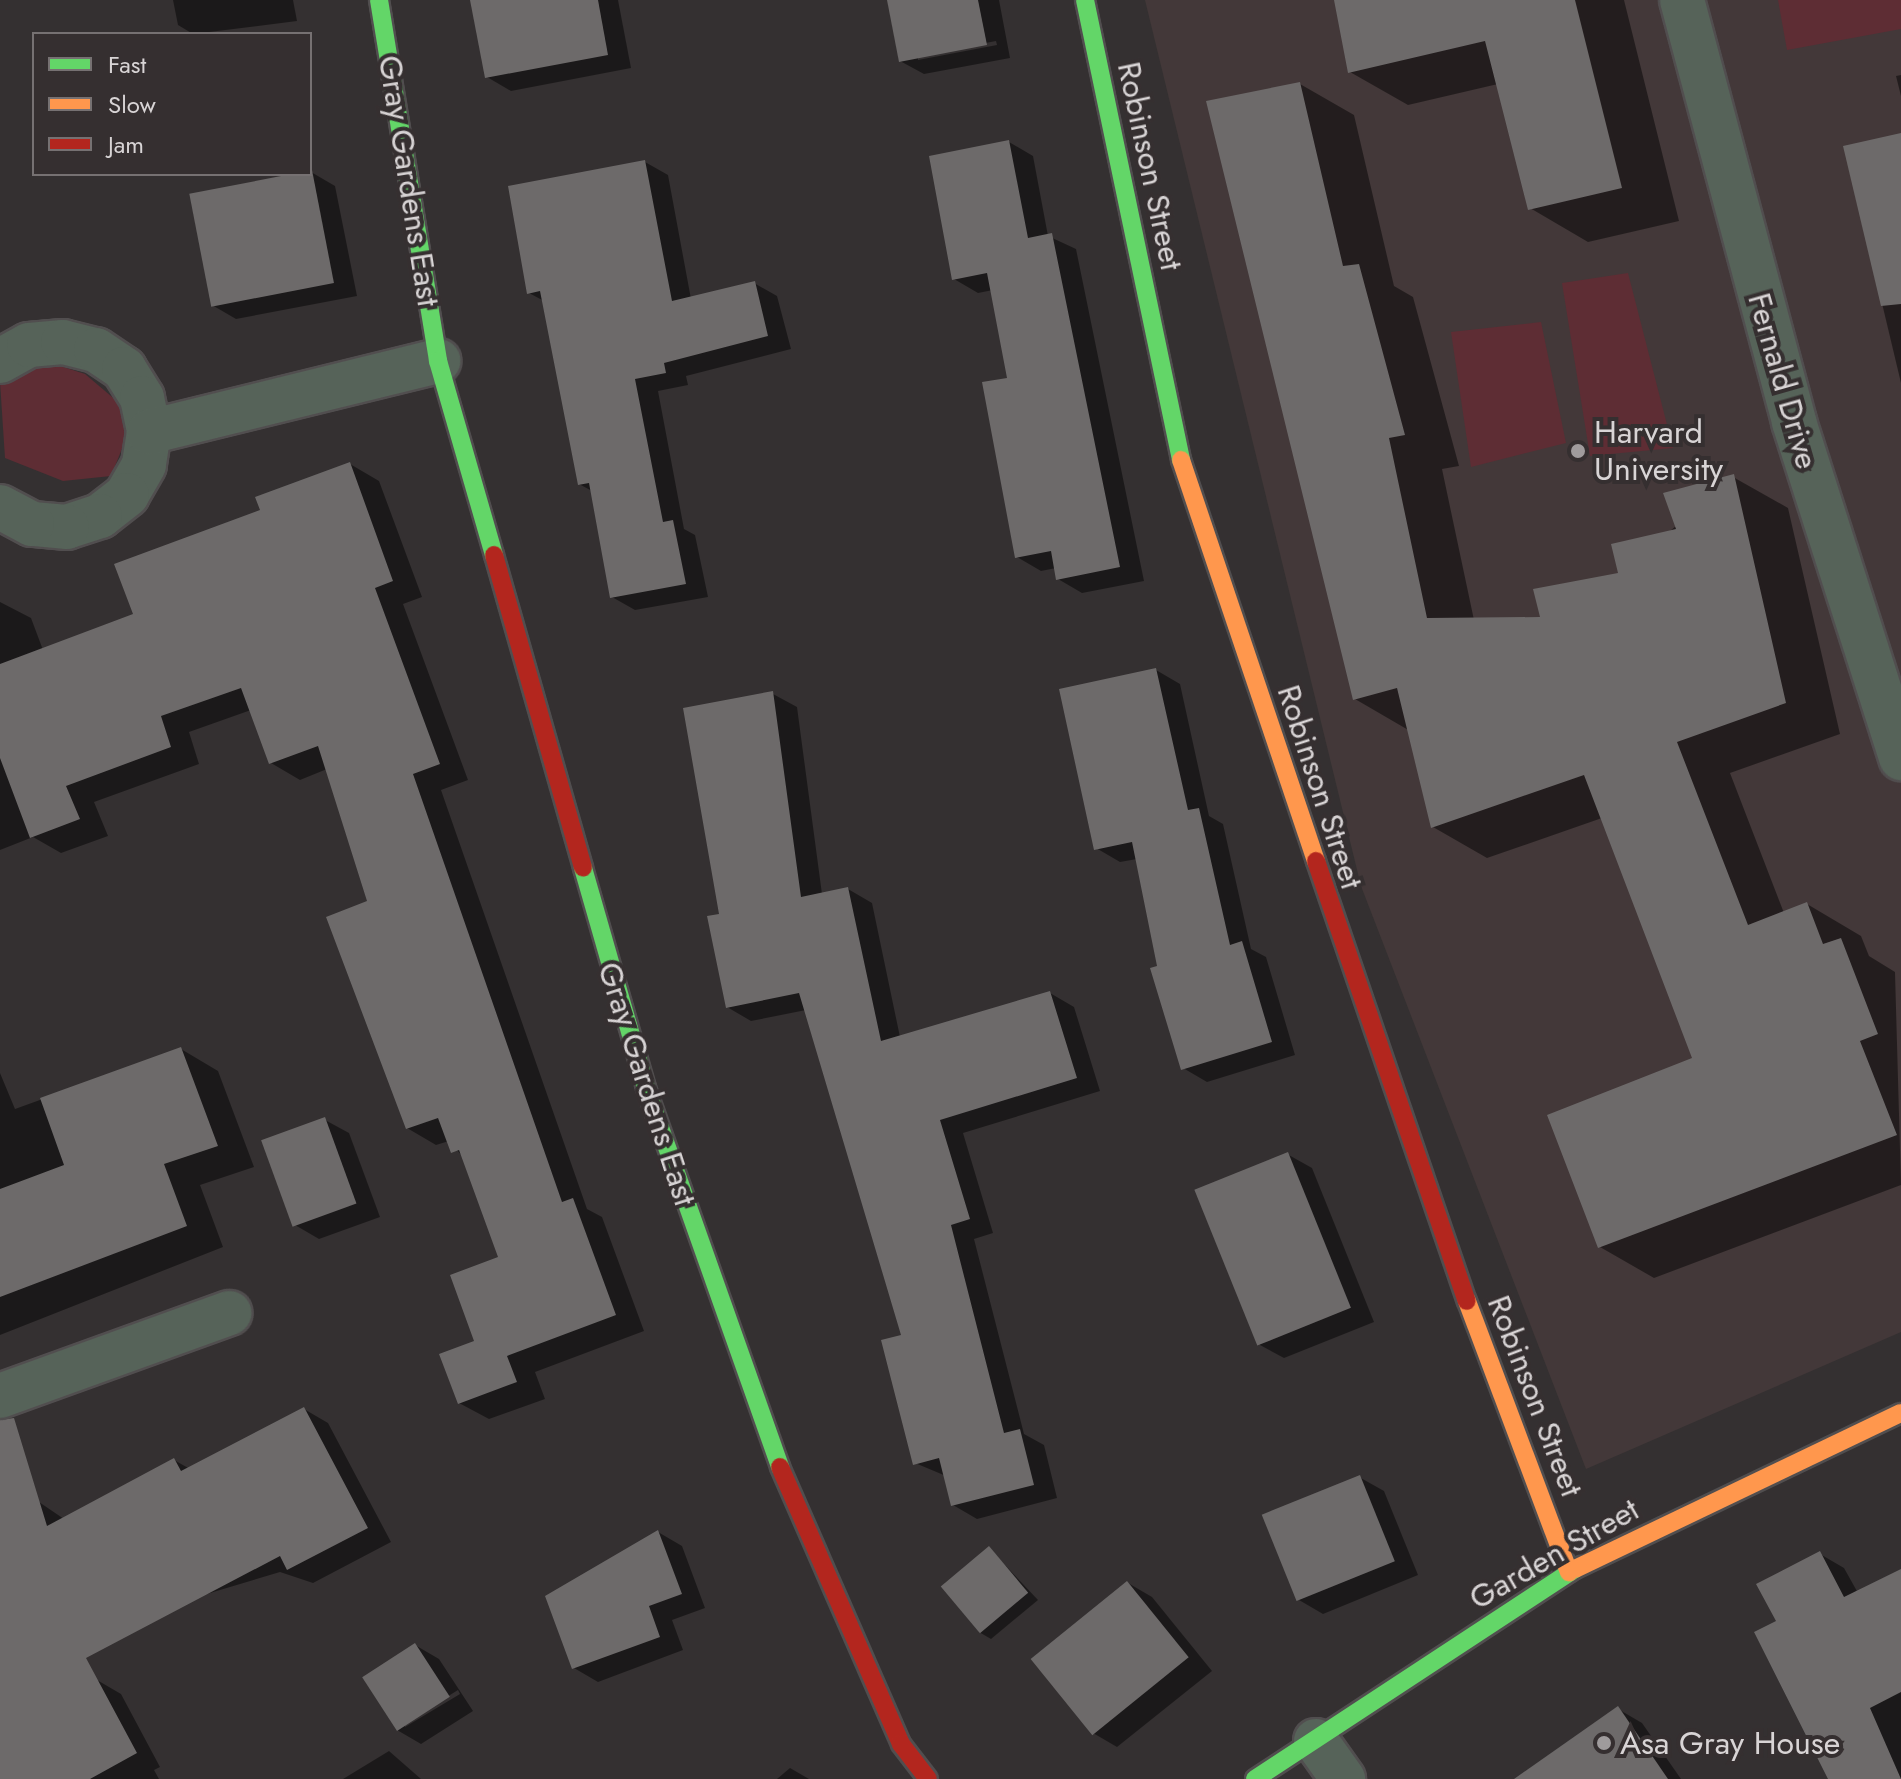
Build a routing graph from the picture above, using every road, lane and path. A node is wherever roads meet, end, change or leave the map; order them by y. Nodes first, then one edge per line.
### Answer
1 (379, 0) edge
2 (1085, 0) edge
3 (1682, 0) edge
4 (0, 361) edge
5 (438, 361) junction
6 (149, 432) junction
7 (0, 507) edge
8 (1901, 758) edge
9 (229, 1313) dead end
10 (0, 1396) edge
11 (1901, 1413) edge
12 (1569, 1572) junction
13 (1316, 1741) junction
14 (928, 1779) edge
15 (1255, 1779) edge
16 (1343, 1779) edge

1 - 5 street, Gray Gardens East
2 - 12 street, Robinson Street
3 - 8 street, Fernald Drive
4 - 6 street
5 - 6 street
5 - 14 street, Gray Gardens East
6 - 7 street
9 - 10 street
11 - 12 street, Garden Street
12 - 13 street, Garden Street
13 - 15 street, Garden Street
13 - 16 street

